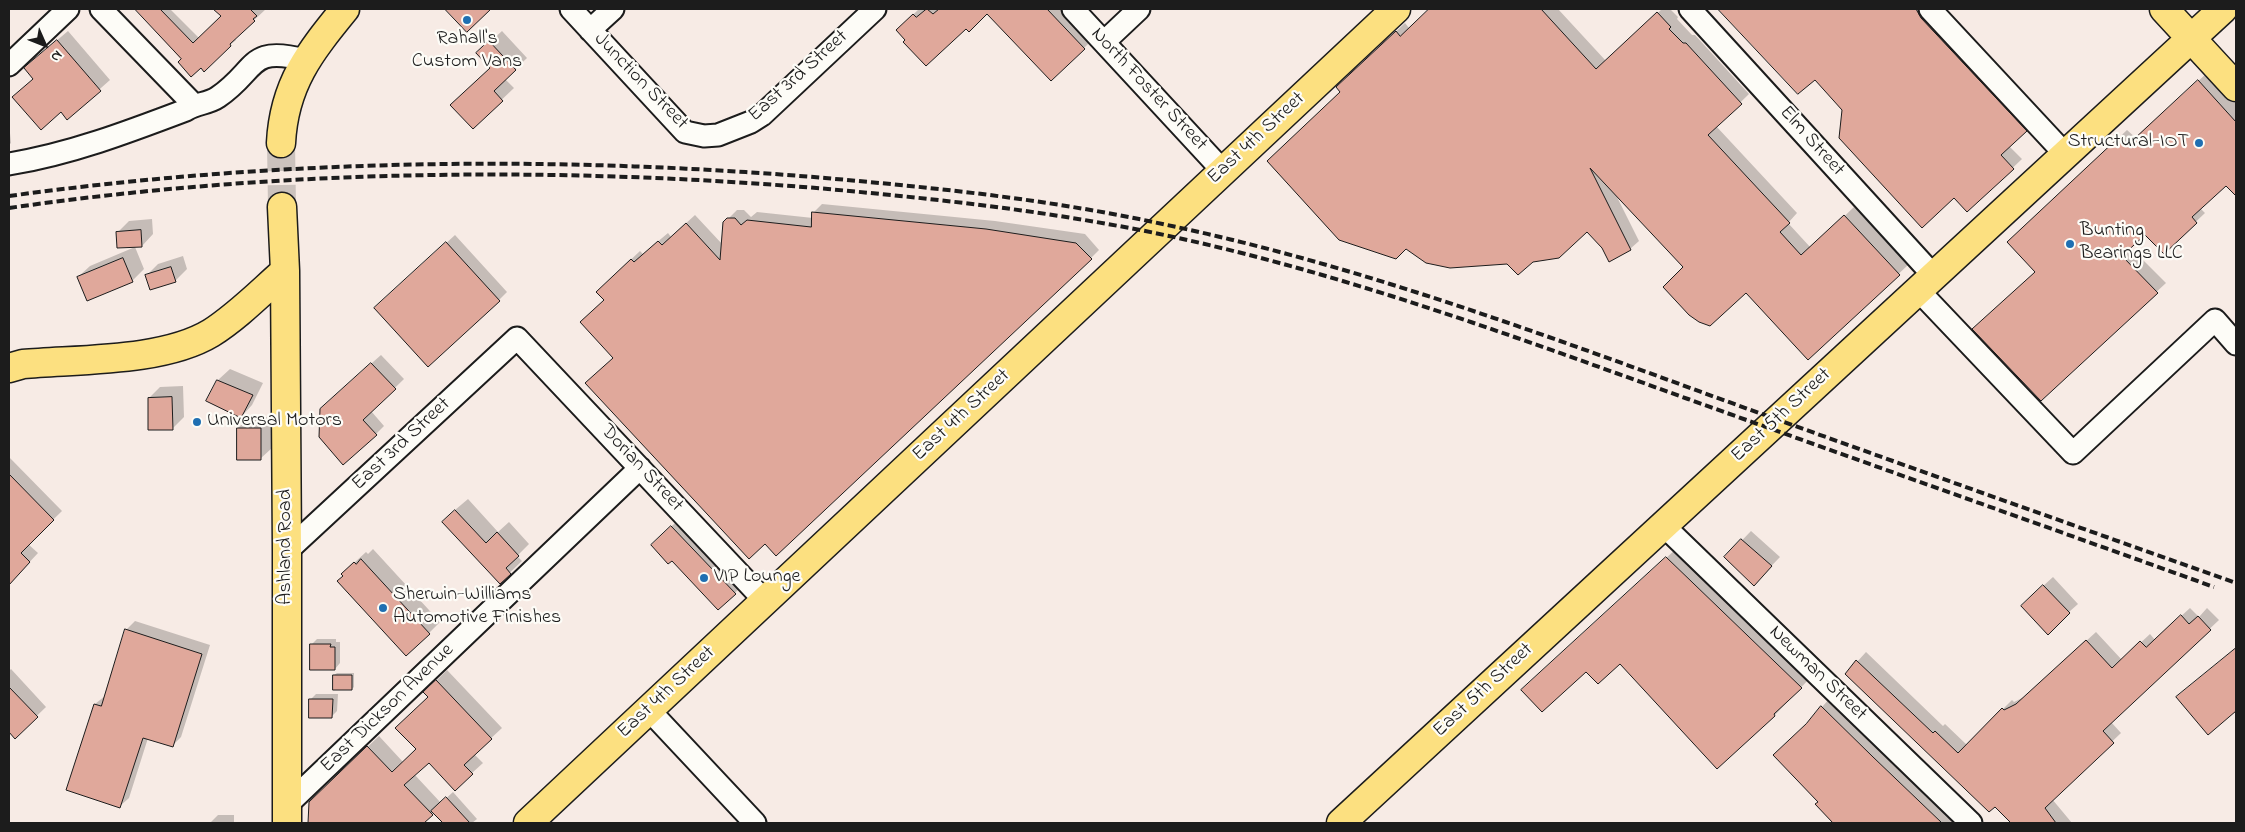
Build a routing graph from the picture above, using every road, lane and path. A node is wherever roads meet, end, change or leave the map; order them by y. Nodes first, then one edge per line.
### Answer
1 (68, 9) edge
2 (102, 9) edge
3 (345, 9) edge
4 (571, 9) edge
5 (613, 9) edge
6 (875, 9) edge
7 (1073, 9) edge
8 (1139, 9) edge
9 (1396, 9) edge
10 (1690, 9) edge
11 (1930, 9) edge
12 (2164, 9) edge
13 (2223, 9) edge
14 (590, 30) junction
15 (2191, 38) junction
16 (1104, 42) junction
17 (305, 60) junction
18 (9, 65) edge
19 (2236, 87) edge
20 (194, 105) junction
21 (718, 135) joint
22 (281, 143) tunnel mouth
23 (2065, 154) junction
24 (9, 164) edge
25 (1223, 171) junction
26 (282, 208) tunnel mouth
27 (285, 271) junction
28 (1925, 283) junction
29 (518, 338) joint
30 (2236, 344) edge
31 (9, 368) edge
32 (640, 468) junction
33 (1663, 525) junction
34 (288, 551) junction
35 (765, 601) junction
36 (649, 710) junction
37 (287, 814) edge
38 (542, 819) edge
39 (1355, 819) edge
40 (755, 823) edge
41 (1971, 823) edge

1 - 18 street
2 - 20 street
3 - 17 main road
4 - 14 street, Junction Street
5 - 14 street
6 - 21 street, East 3rd Street
7 - 16 street, North Foster Street
8 - 16 street
9 - 25 main road, East 4th Street
10 - 28 street, Elm Street
11 - 23 street
12 - 15 main road
13 - 15 main road, East 5th Street
14 - 21 street, Junction Street
15 - 19 main road
15 - 23 main road, East 5th Street
16 - 25 street, North Foster Street
17 - 20 street
17 - 22 main road
20 - 24 street
23 - 28 main road, East 5th Street
25 - 35 main road, East 4th Street
26 - 27 main road, Ashland Road
27 - 31 main road
27 - 34 main road, Ashland Road
28 - 30 street, Elm Street
28 - 33 main road, East 5th Street
29 - 32 street, Dorian Street
29 - 34 street, East 3rd Street
32 - 35 street, Dorian Street
32 - 37 street, East Dickson Avenue
33 - 39 main road, East 5th Street
33 - 41 street, Newman Street
34 - 37 main road, Ashland Road
35 - 36 main road, East 4th Street
36 - 38 main road, East 4th Street
36 - 40 street

